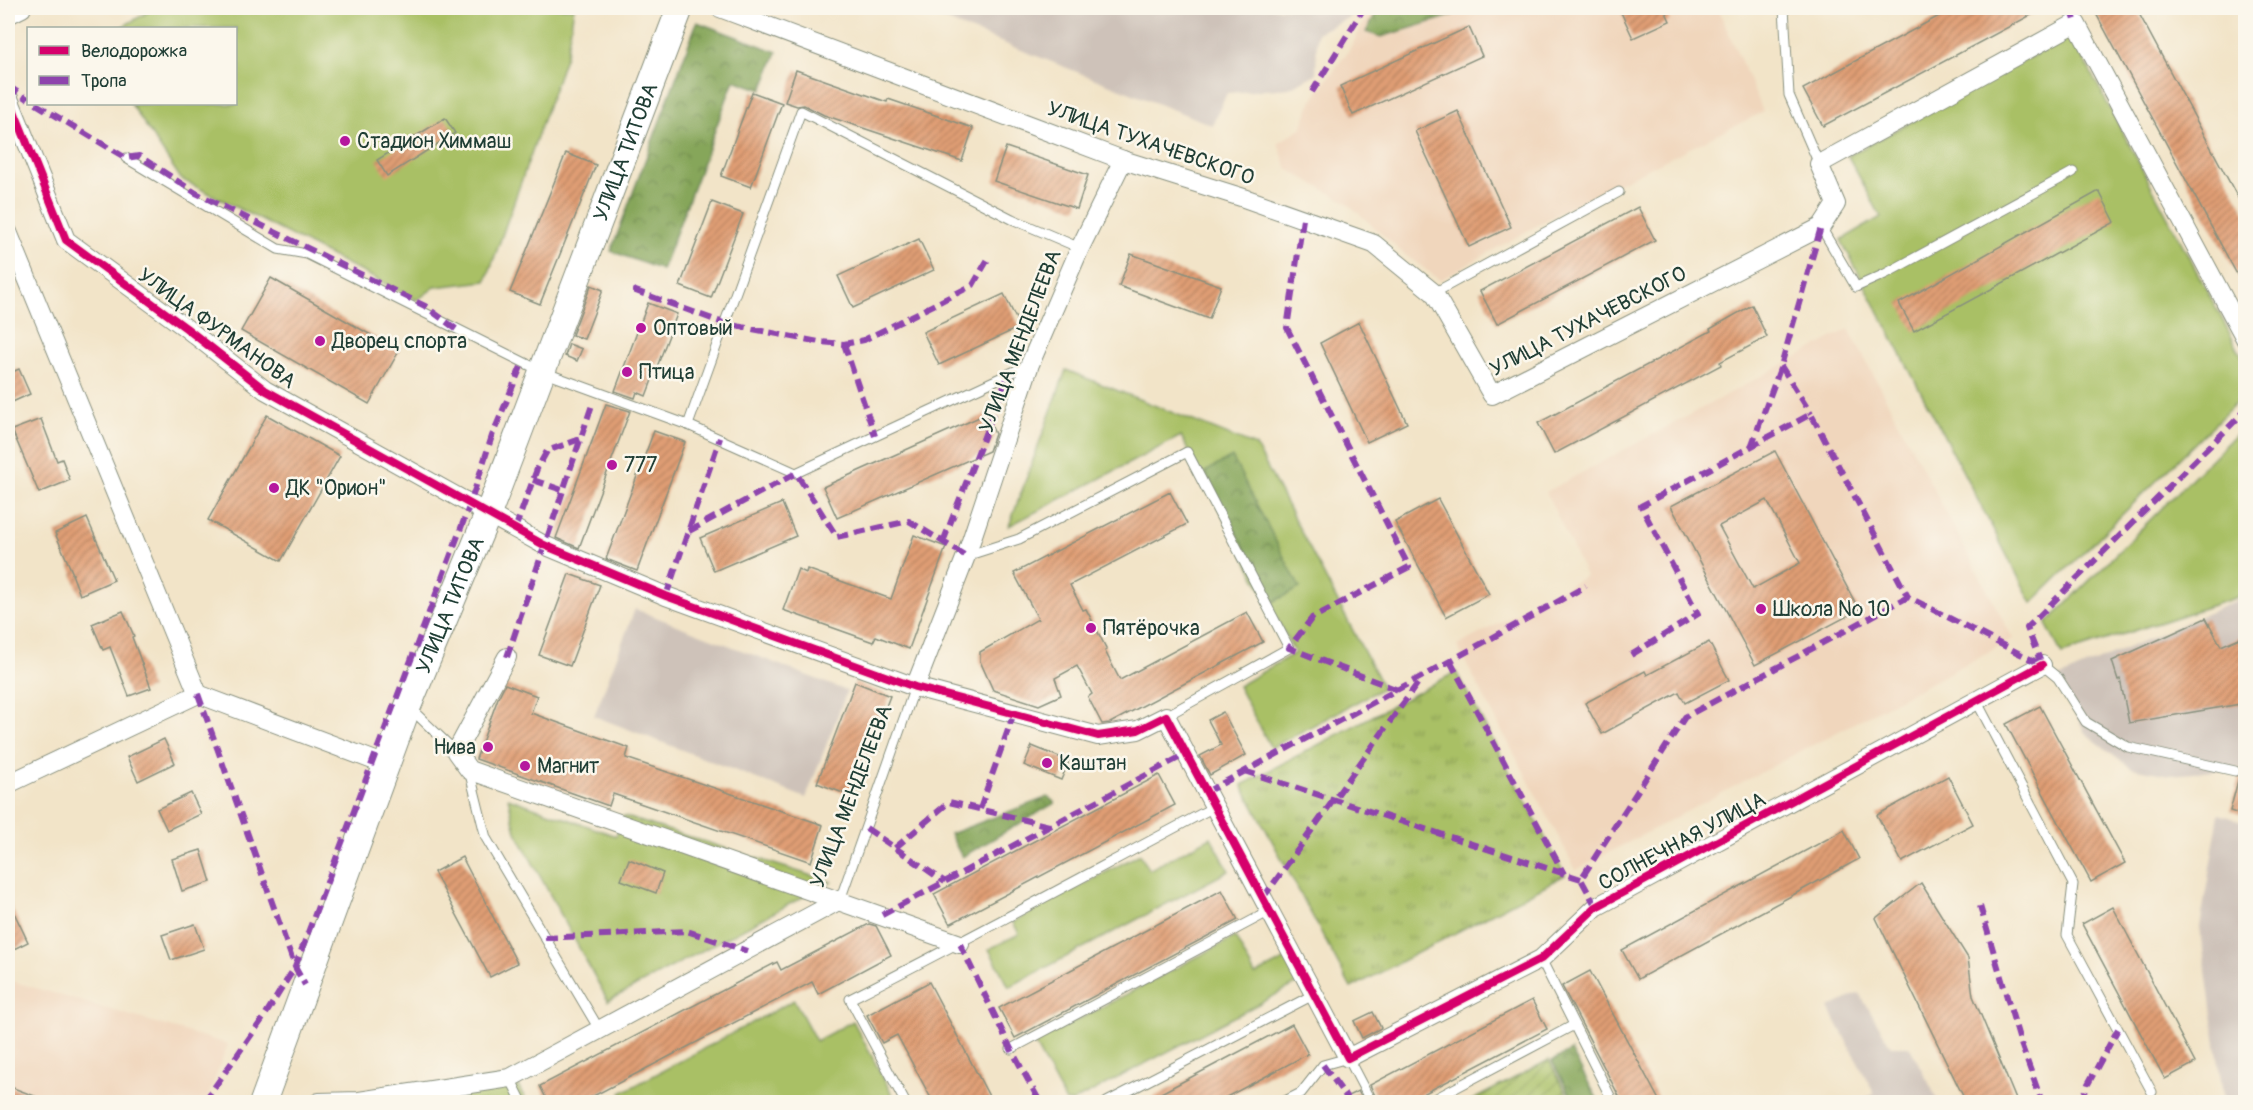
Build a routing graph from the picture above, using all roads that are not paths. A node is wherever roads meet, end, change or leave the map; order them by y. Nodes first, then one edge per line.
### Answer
1 (22, 8) edge
2 (680, 8) edge
3 (720, 8) edge
4 (1784, 8) edge
5 (8, 15) edge
6 (8, 96) edge
7 (126, 158) dead end
8 (1123, 160) junction
9 (1819, 164) junction
10 (2073, 172) dead end
11 (1619, 192) dead end
12 (1821, 227) junction
13 (8, 232) edge
14 (1080, 248) junction
15 (1434, 293) junction
16 (2246, 340) edge
17 (1030, 364) junction
18 (543, 372) junction
19 (688, 425) junction
20 (488, 514) junction
21 (966, 556) junction
22 (507, 657) dead end
23 (2042, 665) joint
24 (915, 687) junction
25 (198, 694) junction
26 (1977, 702) junction
27 (408, 706) junction
28 (1166, 716) junction
29 (456, 752) junction
30 (386, 765) junction
31 (469, 770) junction
32 (2235, 771) dead end
33 (8, 784) edge
34 (1214, 807) junction
35 (840, 900) junction
36 (1270, 911) junction
37 (960, 944) junction
38 (1541, 959) junction
39 (1315, 994) junction
40 (1574, 1025) junction
41 (599, 1029) junction
42 (1011, 1049) dead end
43 (1348, 1058) junction
44 (510, 1078) junction
45 (2152, 1092) dead end
46 (1302, 1093) junction
47 (263, 1102) edge
48 (319, 1102) edge
49 (359, 1102) edge
50 (522, 1102) edge
51 (905, 1102) edge
52 (1107, 1102) edge
53 (1283, 1102) edge
54 (1307, 1102) edge
55 (1371, 1102) edge
56 (1430, 1102) edge
57 (1613, 1102) edge

1 - 5 street
2 - 18 street, УЛИЦА ТИТОВА
3 - 8 street, УЛИЦА ТУХАЧЕВСКОГО
4 - 9 lane
6 - 20 street, УЛИЦА ФУРМАНОВА
7 - 18 lane
8 - 14 street, УЛИЦА МЕНДЕЛЕЕВА
8 - 15 street, УЛИЦА ТУХАЧЕВСКОГО
9 - 12 street
9 - 16 street
10 - 12 lane
11 - 15 lane
12 - 15 street, УЛИЦА ТУХАЧЕВСКОГО
13 - 25 street
14 - 17 street, УЛИЦА МЕНДЕЛЕЕВА
14 - 19 lane
17 - 19 lane
17 - 21 street, УЛИЦА МЕНДЕЛЕЕВА
18 - 19 lane
18 - 20 street, УЛИЦА ТИТОВА
20 - 24 street, УЛИЦА ФУРМАНОВА
20 - 27 street, УЛИЦА ТИТОВА
21 - 24 street, УЛИЦА МЕНДЕЛЕЕВА
21 - 28 lane
22 - 29 street
23 - 26 street, СОЛНЕЧНАЯ УЛИЦА
23 - 32 lane
24 - 28 street, УЛИЦА ФУРМАНОВА
24 - 35 lane, УЛИЦА МЕНДЕЛЕЕВА
25 - 30 street
25 - 33 street
26 - 38 street, СОЛНЕЧНАЯ УЛИЦА
26 - 45 lane
27 - 29 lane
27 - 30 street, УЛИЦА ТИТОВА
28 - 34 street
29 - 31 street
30 - 47 street, УЛИЦА ТИТОВА
31 - 35 street
31 - 41 lane
34 - 36 street
34 - 37 lane
35 - 37 street
35 - 41 street, УЛИЦА МЕНДЕЛЕЕВА
36 - 39 street
36 - 42 lane
37 - 51 lane
38 - 40 lane
38 - 43 street, СОЛНЕЧНАЯ УЛИЦА
39 - 43 street
39 - 52 lane
40 - 56 lane
40 - 57 lane
41 - 44 street, УЛИЦА МЕНДЕЛЕЕВА
43 - 46 lane, СОЛНЕЧНАЯ УЛИЦА
43 - 55 lane
44 - 49 street, УЛИЦА МЕНДЕЛЕЕВА
44 - 50 lane
46 - 53 lane
46 - 54 lane
48 - 49 street, УЛИЦА МЕНДЕЛЕЕВА

